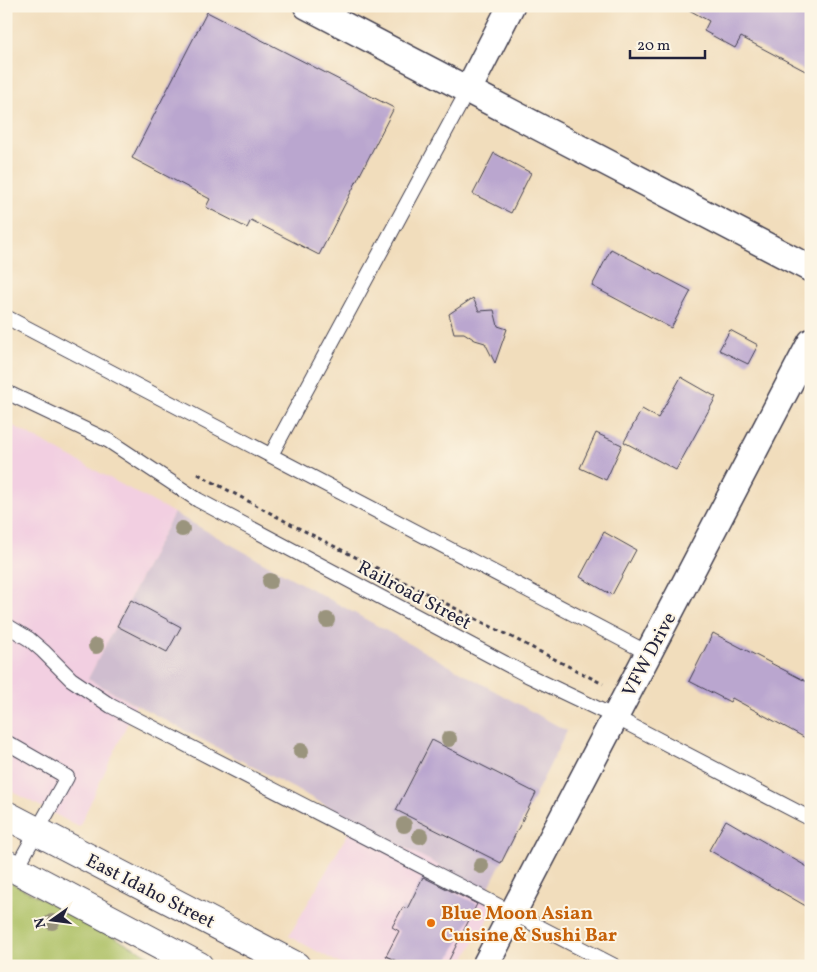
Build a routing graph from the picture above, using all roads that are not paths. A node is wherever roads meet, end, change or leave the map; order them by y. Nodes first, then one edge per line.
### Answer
1 (307, 6) edge
2 (511, 6) edge
3 (468, 90) junction
4 (811, 269) edge
5 (6, 317) edge
6 (811, 342) edge
7 (6, 392) edge
8 (271, 455) junction
9 (6, 625) edge
10 (648, 653) junction
11 (620, 706) junction
12 (6, 742) edge
13 (6, 815) edge
14 (811, 820) edge
15 (36, 831) junction
16 (11, 867) edge
17 (512, 913) junction
18 (199, 966) edge
19 (296, 966) edge
20 (485, 966) edge
21 (615, 966) edge

1 - 3 street
2 - 3 street
3 - 4 street
3 - 8 lane
5 - 8 lane
6 - 10 street, VFW Drive
7 - 11 lane, Railroad Street
8 - 10 lane
9 - 17 lane
10 - 11 street, VFW Drive
11 - 14 lane, Railroad Street
11 - 17 street, VFW Drive
12 - 15 lane
13 - 15 main road, East Idaho Street
15 - 16 lane
15 - 19 main road, East Idaho Street
16 - 18 main road
17 - 20 street, VFW Drive
17 - 21 lane

